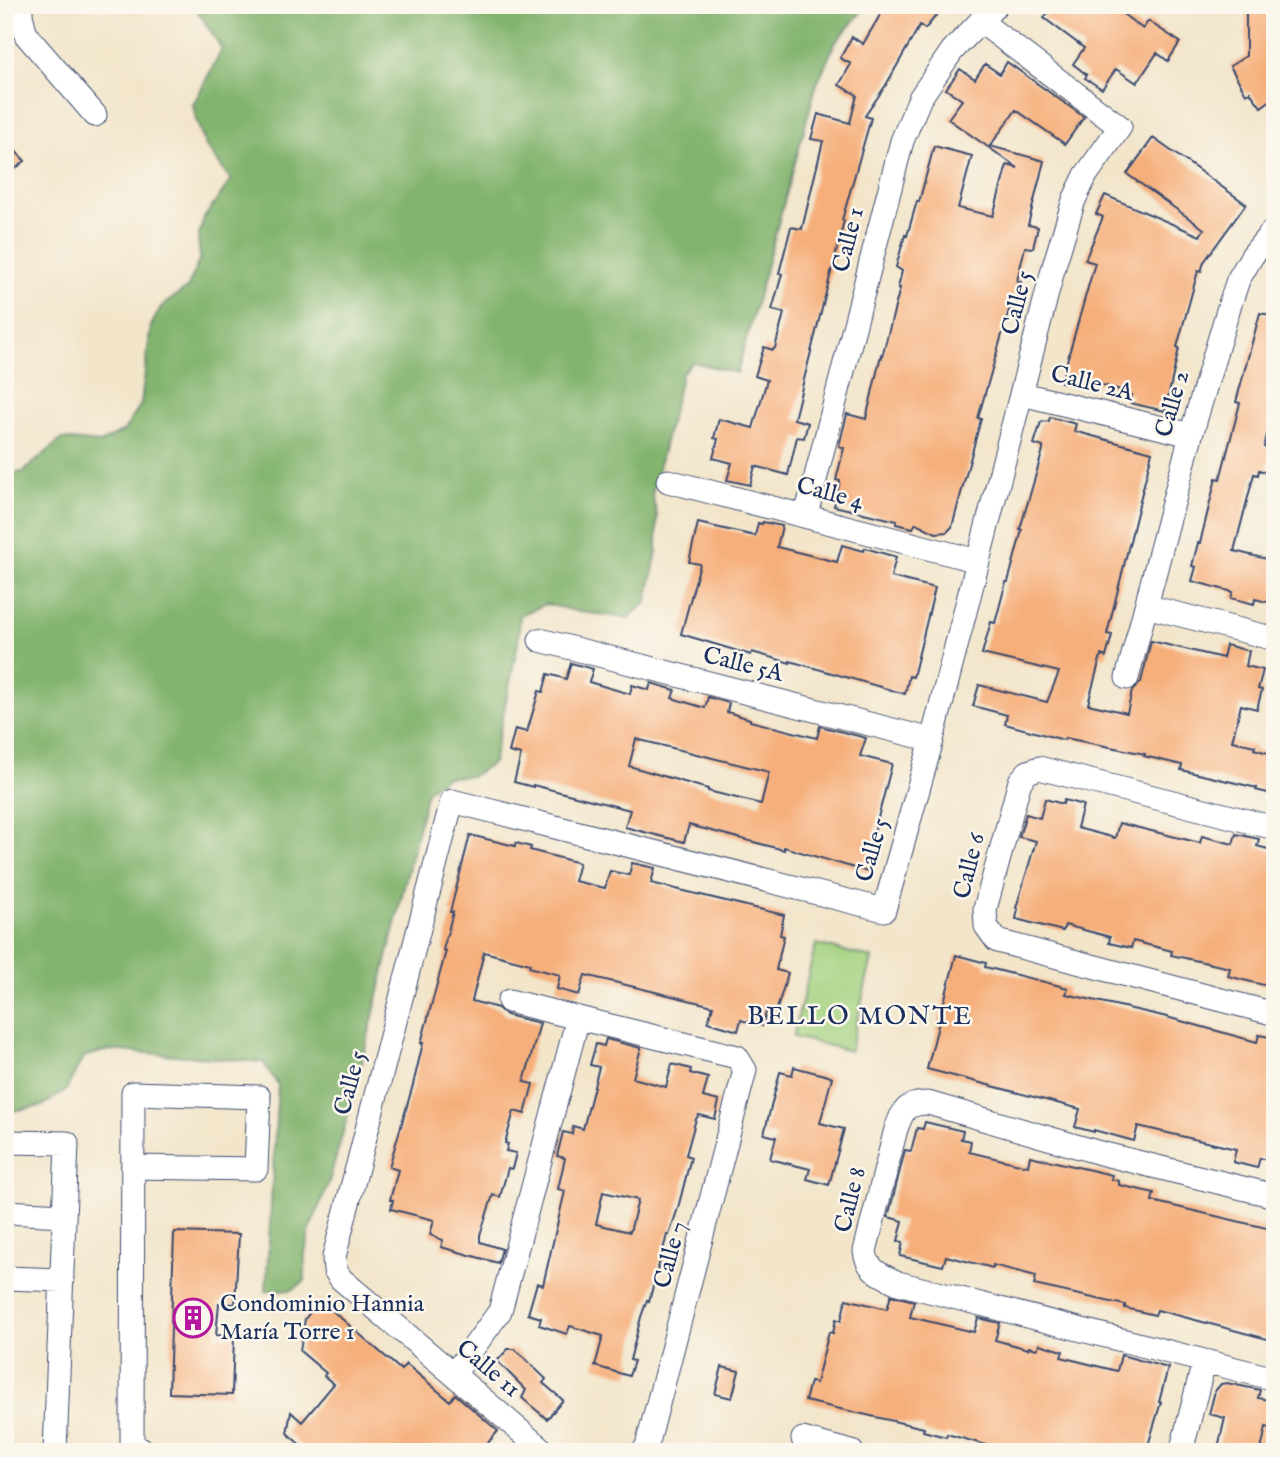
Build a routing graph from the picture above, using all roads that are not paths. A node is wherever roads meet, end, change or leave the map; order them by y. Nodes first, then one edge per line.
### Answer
1 (21, 5) edge
2 (988, 13) edge
3 (95, 115) dead end
4 (1275, 228) edge
5 (1022, 394) junction
6 (1191, 435) junction
7 (668, 481) dead end
8 (806, 514) junction
9 (978, 561) junction
10 (1146, 606) junction
11 (1275, 639) edge
12 (540, 640) dead end
13 (1127, 677) dead end
14 (932, 740) junction
15 (1275, 828) edge
16 (509, 1001) dead end
17 (1275, 1014) edge
18 (578, 1018) junction
19 (5, 1142) edge
20 (133, 1167) junction
21 (1275, 1196) edge
22 (5, 1212) edge
23 (64, 1215) junction
24 (335, 1270) joint
25 (5, 1278) edge
26 (62, 1280) junction
27 (1204, 1362) junction
28 (454, 1374) junction
29 (1275, 1379) edge
30 (803, 1439) dead end
31 (648, 1450) edge
32 (55, 1452) edge
33 (146, 1452) edge
34 (545, 1452) edge
35 (852, 1452) edge
36 (1181, 1452) edge

1 - 3 street
2 - 5 street, Calle 5
2 - 8 street, Calle 1
4 - 6 street, Calle 2
5 - 6 street, Calle 2A
5 - 9 street, Calle 5
6 - 10 street, Calle 2
7 - 8 street, Calle 4
8 - 9 street, Calle 4
9 - 14 street, Calle 5
10 - 11 street
10 - 13 street, Calle 2
12 - 14 street, Calle 5A
14 - 24 street, Calle 5
15 - 17 street, Calle 6
16 - 18 street
18 - 28 street
18 - 31 street, Calle 7
19 - 23 street
20 - 20 street
20 - 33 street
21 - 27 street, Calle 8
22 - 23 street
23 - 26 street
24 - 28 street, Calle 11
25 - 26 street
26 - 32 street
27 - 29 street, Calle 8
27 - 36 street
28 - 34 street, Calle 11
30 - 35 street

